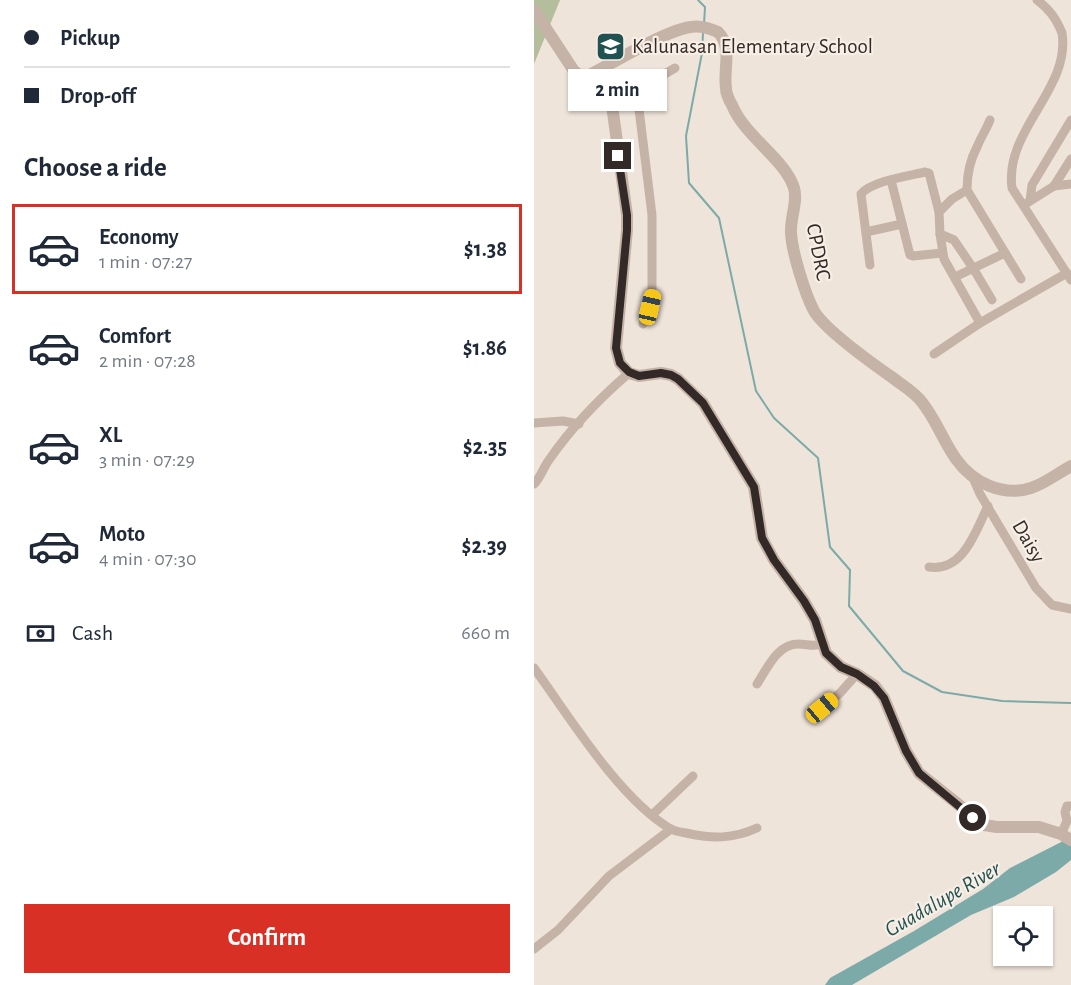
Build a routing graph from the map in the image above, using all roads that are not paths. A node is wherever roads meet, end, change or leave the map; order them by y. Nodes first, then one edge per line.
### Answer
1 (1037, 0) edge
2 (534, 10) edge
3 (675, 68) dead end
4 (584, 78) junction
5 (637, 93) junction
6 (611, 98) junction
7 (990, 120) dead end
8 (1071, 120) edge
9 (1071, 159) edge
10 (891, 180) junction
11 (1071, 184) edge
12 (1054, 186) junction
13 (967, 190) junction
14 (1026, 203) junction
15 (939, 212) junction
16 (902, 224) junction
17 (866, 232) junction
18 (940, 234) junction
19 (942, 253) junction
20 (1005, 253) junction
21 (870, 265) dead end
22 (973, 268) junction
23 (955, 277) junction
24 (1069, 277) edge
25 (1021, 279) dead end
26 (992, 300) dead end
27 (980, 322) junction
28 (643, 324) dead end
29 (934, 354) dead end
30 (629, 372) junction
31 (534, 423) edge
32 (579, 424) junction
33 (1071, 466) edge
34 (973, 478) junction
35 (534, 484) edge
36 (988, 506) junction
37 (929, 567) dead end
38 (1069, 609) edge
39 (822, 644) junction
40 (534, 668) edge
41 (857, 674) junction
42 (757, 684) dead end
43 (822, 708) dead end
44 (693, 776) dead end
45 (1071, 806) edge
46 (652, 815) junction
47 (757, 828) dead end
48 (671, 829) junction
49 (1066, 837) edge
50 (534, 949) edge

1 - 14 street
2 - 4 street
3 - 5 street
4 - 6 street
4 - 34 street, CPDRC
5 - 6 street
5 - 28 street
6 - 30 street
7 - 13 street
8 - 14 street
9 - 12 street
10 - 15 street
10 - 16 street
10 - 17 street
11 - 12 street
12 - 14 street
13 - 15 street
13 - 20 street
14 - 24 street
15 - 18 street
16 - 17 street
16 - 19 street
17 - 21 street
18 - 19 street
18 - 22 street
19 - 23 street
20 - 22 street
20 - 25 street
22 - 23 street
22 - 26 street
23 - 27 street
24 - 27 street
27 - 29 street
30 - 32 street
30 - 39 street
31 - 32 street
32 - 35 street
33 - 34 street, CPDRC
34 - 36 street, Daisy
36 - 37 street
36 - 38 street, Daisy
39 - 41 street
39 - 42 street
40 - 46 street
41 - 43 street
41 - 49 street
44 - 46 street
45 - 49 street
46 - 48 street
47 - 48 street
48 - 50 street

